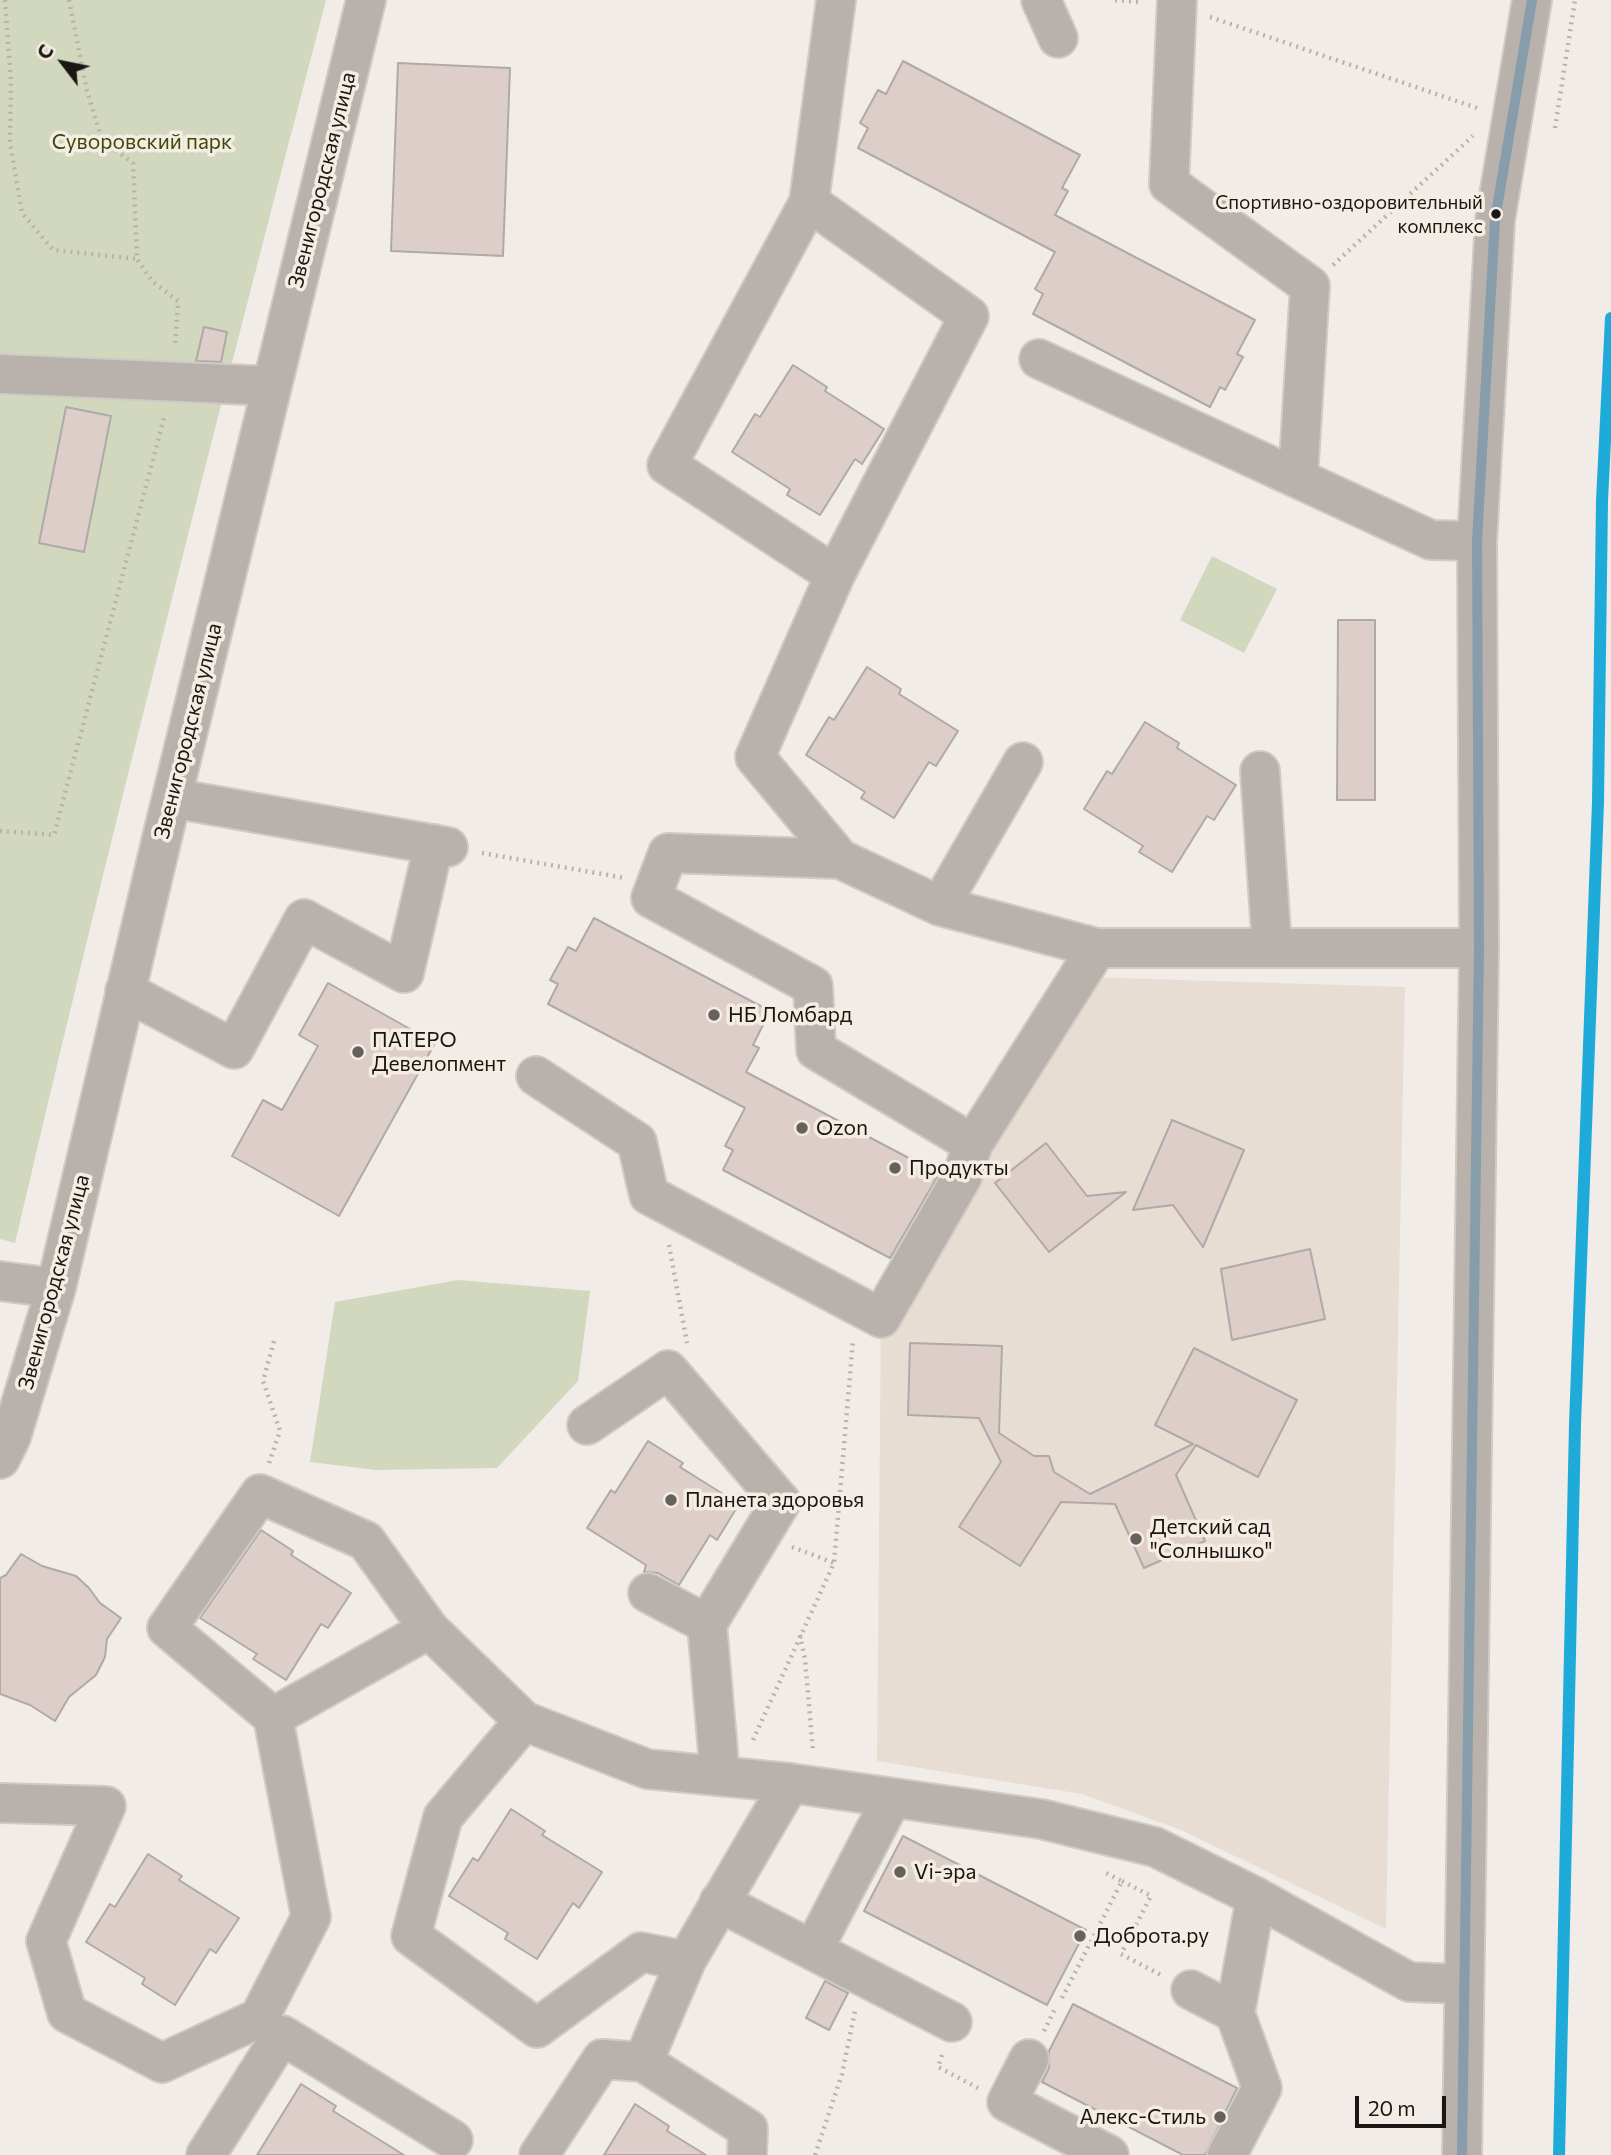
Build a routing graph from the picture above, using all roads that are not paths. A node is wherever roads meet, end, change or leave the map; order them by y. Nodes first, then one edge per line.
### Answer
1 (366, 0) edge
2 (836, 0) edge
3 (1041, 0) edge
4 (1532, 0) edge
5 (1176, 3) edge
6 (1058, 38) dead end
7 (809, 202) junction
8 (1039, 359) dead end
9 (0, 374) edge
10 (272, 386) junction
11 (1298, 477) junction
12 (1477, 541) junction
13 (835, 575) junction
14 (1023, 762) dead end
15 (1259, 771) dead end
16 (172, 798) junction
17 (840, 859) junction
18 (940, 906) junction
19 (1097, 948) junction
20 (1272, 948) junction
21 (1479, 948) junction
22 (125, 991) junction
23 (536, 1076) dead end
24 (973, 1144) junction
25 (0, 1281) edge
26 (56, 1289) junction
27 (587, 1425) dead end
28 (0, 1459) edge
29 (648, 1593) dead end
30 (707, 1624) junction
31 (429, 1629) junction
32 (273, 1717) junction
33 (524, 1721) junction
34 (728, 1777) junction
35 (803, 1785) junction
36 (892, 1798) junction
37 (0, 1802) edge
38 (1256, 1897) junction
39 (719, 1902) junction
40 (813, 1950) junction
41 (686, 1962) junction
42 (1464, 1984) junction
43 (1191, 1990) road end
44 (1235, 2013) junction
45 (952, 2022) dead end
46 (270, 2026) junction
47 (1029, 2059) dead end
48 (643, 2062) junction
49 (458, 2150) edge
50 (205, 2155) edge
51 (539, 2155) edge
52 (747, 2155) edge
53 (1109, 2155) edge
54 (1227, 2155) edge
55 (1462, 2155) edge

1 - 10 street, Звенигородская улица
2 - 7 street
3 - 6 street
4 - 12 street
5 - 11 street
7 - 13 street
7 - 13 street
8 - 11 street
9 - 10 street
10 - 16 street, Звенигородская улица
11 - 12 street
12 - 21 street
13 - 17 street
14 - 18 street
15 - 20 street
16 - 22 street, Звенигородская улица
16 - 22 street
17 - 18 street
17 - 24 street
18 - 19 street
19 - 20 street
19 - 24 street
20 - 21 street
21 - 42 street
22 - 26 street, Звенигородская улица
23 - 24 street
25 - 26 street
26 - 28 street, Звенигородская улица
27 - 30 street
29 - 30 street
30 - 34 street
31 - 32 street
31 - 32 street
31 - 33 street
32 - 46 street
33 - 34 street
33 - 41 street
34 - 35 street
35 - 36 street
35 - 39 street
36 - 38 street
36 - 40 street
37 - 46 street
38 - 42 street
38 - 44 street
39 - 40 street
39 - 41 street
40 - 45 street
41 - 48 street
42 - 55 street
43 - 44 street
44 - 54 street
46 - 49 street
46 - 50 street
47 - 53 street
48 - 51 street
48 - 52 street

